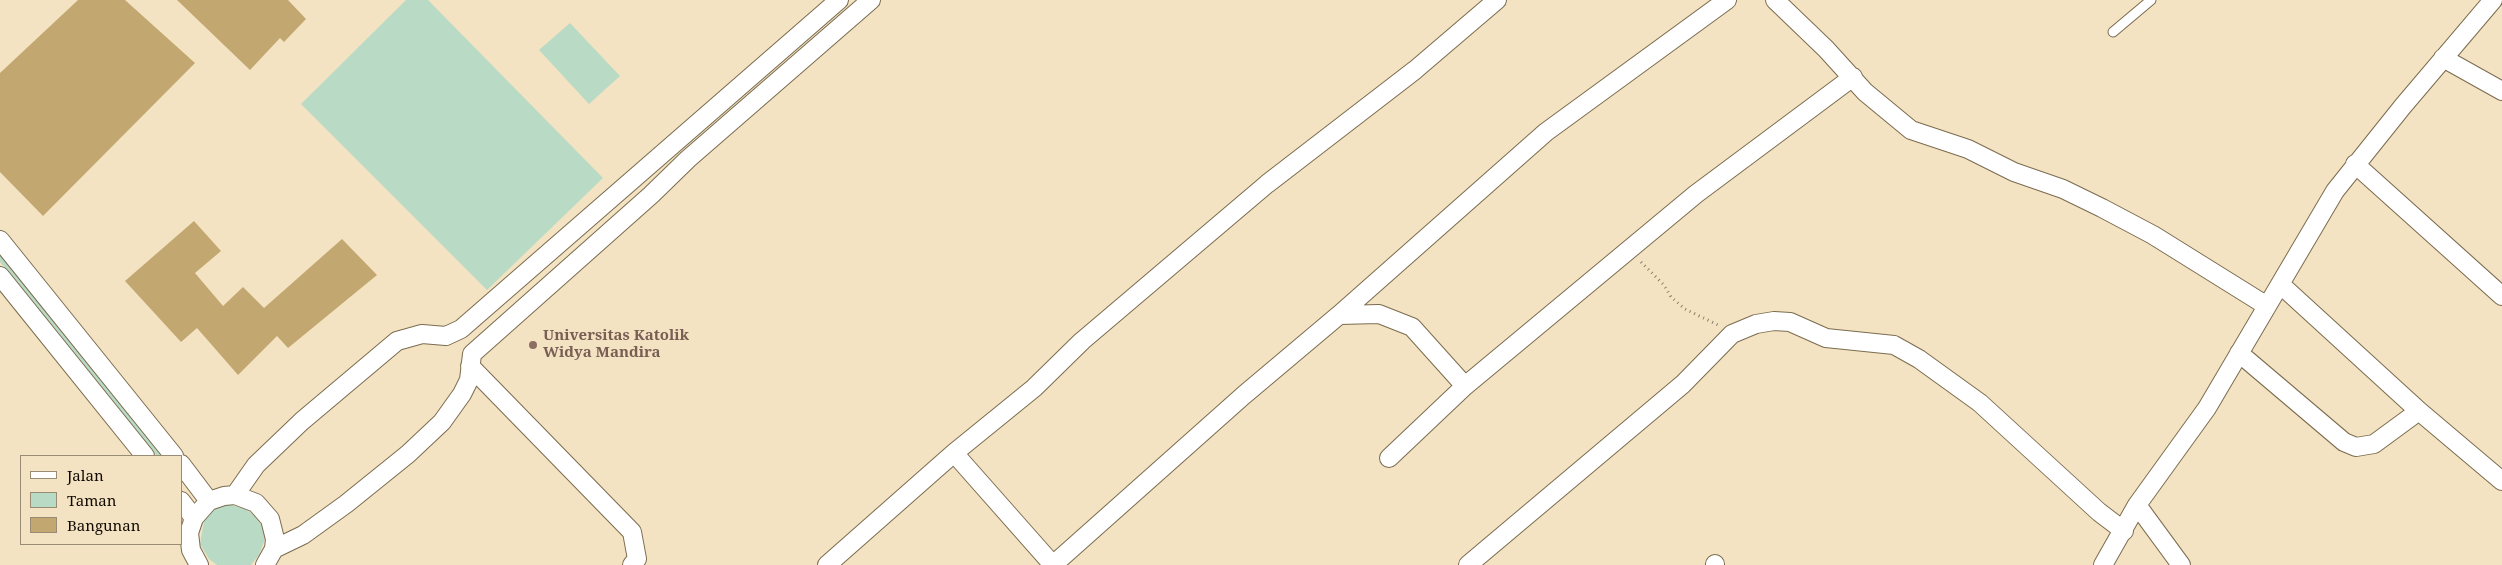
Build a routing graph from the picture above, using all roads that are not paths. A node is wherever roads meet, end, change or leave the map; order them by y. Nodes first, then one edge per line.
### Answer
1 (839, 0) edge
2 (871, 0) edge
3 (1497, 0) edge
4 (1727, 0) edge
5 (1775, 0) edge
6 (2151, 0) edge
7 (2493, 0) edge
8 (2113, 32) dead end
9 (2443, 58) junction
10 (1853, 77) junction
11 (2502, 91) edge
12 (2355, 164) junction
13 (0, 240) edge
14 (0, 276) edge
15 (2280, 284) junction
16 (2502, 296) edge
17 (2267, 306) junction
18 (1339, 314) junction
19 (2239, 353) junction
20 (470, 366) junction
21 (1465, 386) junction
22 (124, 392) junction
23 (106, 408) junction
24 (2419, 411) junction
25 (954, 453) junction
26 (144, 455) edge
27 (173, 455) edge
28 (1389, 458) dead end
29 (182, 465) edge
30 (2502, 481) edge
31 (235, 495) junction
32 (209, 501) junction
33 (182, 503) edge
34 (2137, 505) junction
35 (194, 518) junction
36 (2124, 531) junction
37 (274, 549) junction
38 (199, 565) edge
39 (265, 565) edge
40 (632, 565) edge
41 (827, 565) edge
42 (1468, 565) edge
43 (2103, 565) edge
44 (2181, 565) edge

1 - 31 street
2 - 20 street
3 - 25 street
4 - 18 street
5 - 10 street
6 - 8 lane
7 - 9 street
9 - 11 street
9 - 12 street
10 - 17 street
10 - 21 street
12 - 15 street
12 - 16 street
13 - 22 street
14 - 23 street
15 - 17 street
15 - 24 street
17 - 19 street
18 - 21 street
18 - 25 street
19 - 24 street
19 - 34 street
20 - 37 street
20 - 40 street
21 - 28 street
22 - 23 street
22 - 27 street
23 - 26 street
24 - 30 street
25 - 41 street
29 - 32 street
31 - 32 street
31 - 37 street
32 - 35 street
33 - 35 street
34 - 36 street
34 - 44 street
35 - 38 street
36 - 42 street
36 - 43 street
37 - 39 street

